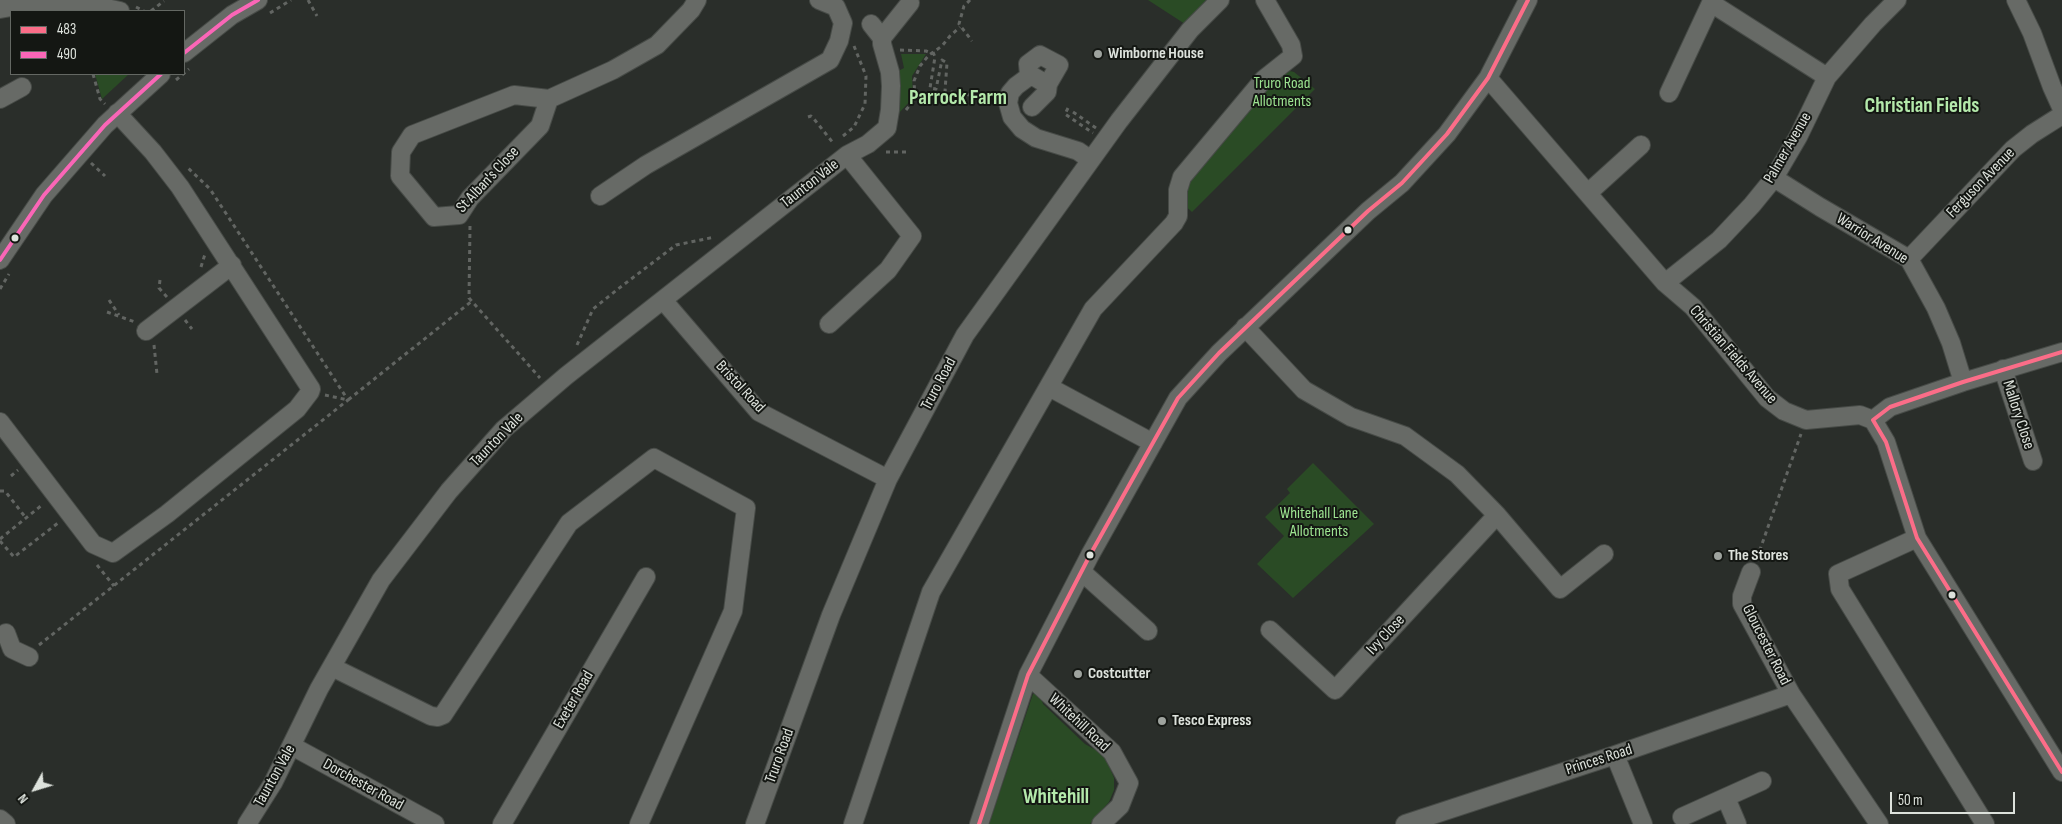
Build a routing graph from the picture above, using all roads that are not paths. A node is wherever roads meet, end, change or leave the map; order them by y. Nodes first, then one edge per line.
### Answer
1 (697, 0) edge
2 (819, 0) edge
3 (1220, 0) edge
4 (1265, 0) edge
5 (1897, 0) edge
6 (2016, 0) edge
7 (1523, 2) edge
8 (1712, 2) edge
9 (910, 4) dead end
10 (263, 7) edge
11 (0, 10) edge
12 (115, 10) edge
13 (841, 16) edge
14 (189, 60) edge
15 (1827, 77) junction
16 (1488, 78) junction
17 (166, 79) edge
18 (22, 87) dead end
19 (1669, 93) dead end
20 (0, 99) edge
21 (549, 99) junction
22 (1032, 107) dead end
23 (112, 109) junction
24 (2062, 109) edge
25 (2062, 115) edge
26 (1640, 145) dead end
27 (845, 150) junction
28 (1091, 160) junction
29 (1774, 178) junction
30 (1588, 192) junction
31 (600, 196) dead end
32 (1909, 259) junction
33 (7, 263) edge
34 (232, 265) junction
35 (1665, 283) junction
36 (663, 300) junction
37 (829, 324) dead end
38 (1245, 327) junction
39 (146, 331) road end
40 (2062, 352) edge
41 (2003, 369) junction
42 (1963, 382) junction
43 (1049, 387) junction
44 (1873, 420) junction
45 (0, 422) edge
46 (1153, 443) junction
47 (2033, 461) dead end
48 (888, 479) junction
49 (1497, 515) junction
50 (1918, 538) junction
51 (1604, 554) dead end
52 (1082, 572) junction
53 (1752, 572) road end
54 (646, 577) dead end
55 (1270, 630) dead end
56 (1148, 631) dead end
57 (6, 648) edge
58 (31, 654) road end
59 (332, 667) junction
60 (1028, 675) junction
61 (1791, 694) junction
62 (292, 746) junction
63 (1615, 756) junction
64 (2062, 772) edge
65 (1762, 781) dead end
66 (1726, 798) junction
67 (1682, 817) dead end
68 (0, 819) edge
69 (6, 824) edge
70 (247, 824) edge
71 (435, 824) edge
72 (502, 824) edge
73 (639, 824) edge
74 (755, 824) edge
75 (853, 824) edge
76 (979, 824) edge
77 (1100, 824) edge
78 (1405, 824) edge
79 (1643, 824) edge
80 (1737, 824) edge
81 (1879, 824) edge
82 (1984, 824) edge

1 - 21 street
2 - 13 street
3 - 28 street, Truro Road
4 - 43 street
5 - 15 street, Palmer Avenue
6 - 24 street
7 - 16 street
8 - 15 street
8 - 19 street
9 - 27 street
10 - 14 street
11 - 12 street
13 - 31 street
15 - 29 street, Palmer Avenue
16 - 30 street, Christian Fields Avenue
16 - 38 street
17 - 23 street
18 - 20 street
21 - 21 street, St Alban's Close
22 - 28 street
23 - 33 street
23 - 34 street
25 - 32 street, Ferguson Avenue
26 - 30 street
27 - 36 street, Taunton Vale
27 - 37 street
28 - 48 street, Truro Road
29 - 32 street, Warrior Avenue
29 - 35 street, Palmer Avenue
30 - 35 street, Christian Fields Avenue
32 - 42 street, Warrior Avenue
34 - 39 street
34 - 45 street
35 - 44 street, Christian Fields Avenue
36 - 48 street, Bristol Road
36 - 59 street, Taunton Vale
38 - 46 street
38 - 49 street
40 - 41 street
41 - 42 street
41 - 47 street, Mallory Close
42 - 44 street
43 - 46 street
43 - 75 street
44 - 50 street
46 - 52 street
48 - 74 street, Truro Road
49 - 51 street
49 - 55 street, Ivy Close
50 - 64 street
50 - 82 street
52 - 56 street
52 - 60 street
53 - 61 street, Gloucester Road
54 - 72 street, Exeter Road
57 - 58 street
59 - 62 street, Taunton Vale
59 - 73 street
60 - 76 street
60 - 77 street, Whitehill Road
61 - 63 street, Princes Road
61 - 81 street, Gloucester Road
62 - 70 street, Taunton Vale
62 - 71 street, Dorchester Road
63 - 78 street, Princes Road
63 - 79 street
65 - 66 street
66 - 67 street
66 - 80 street
68 - 69 street

